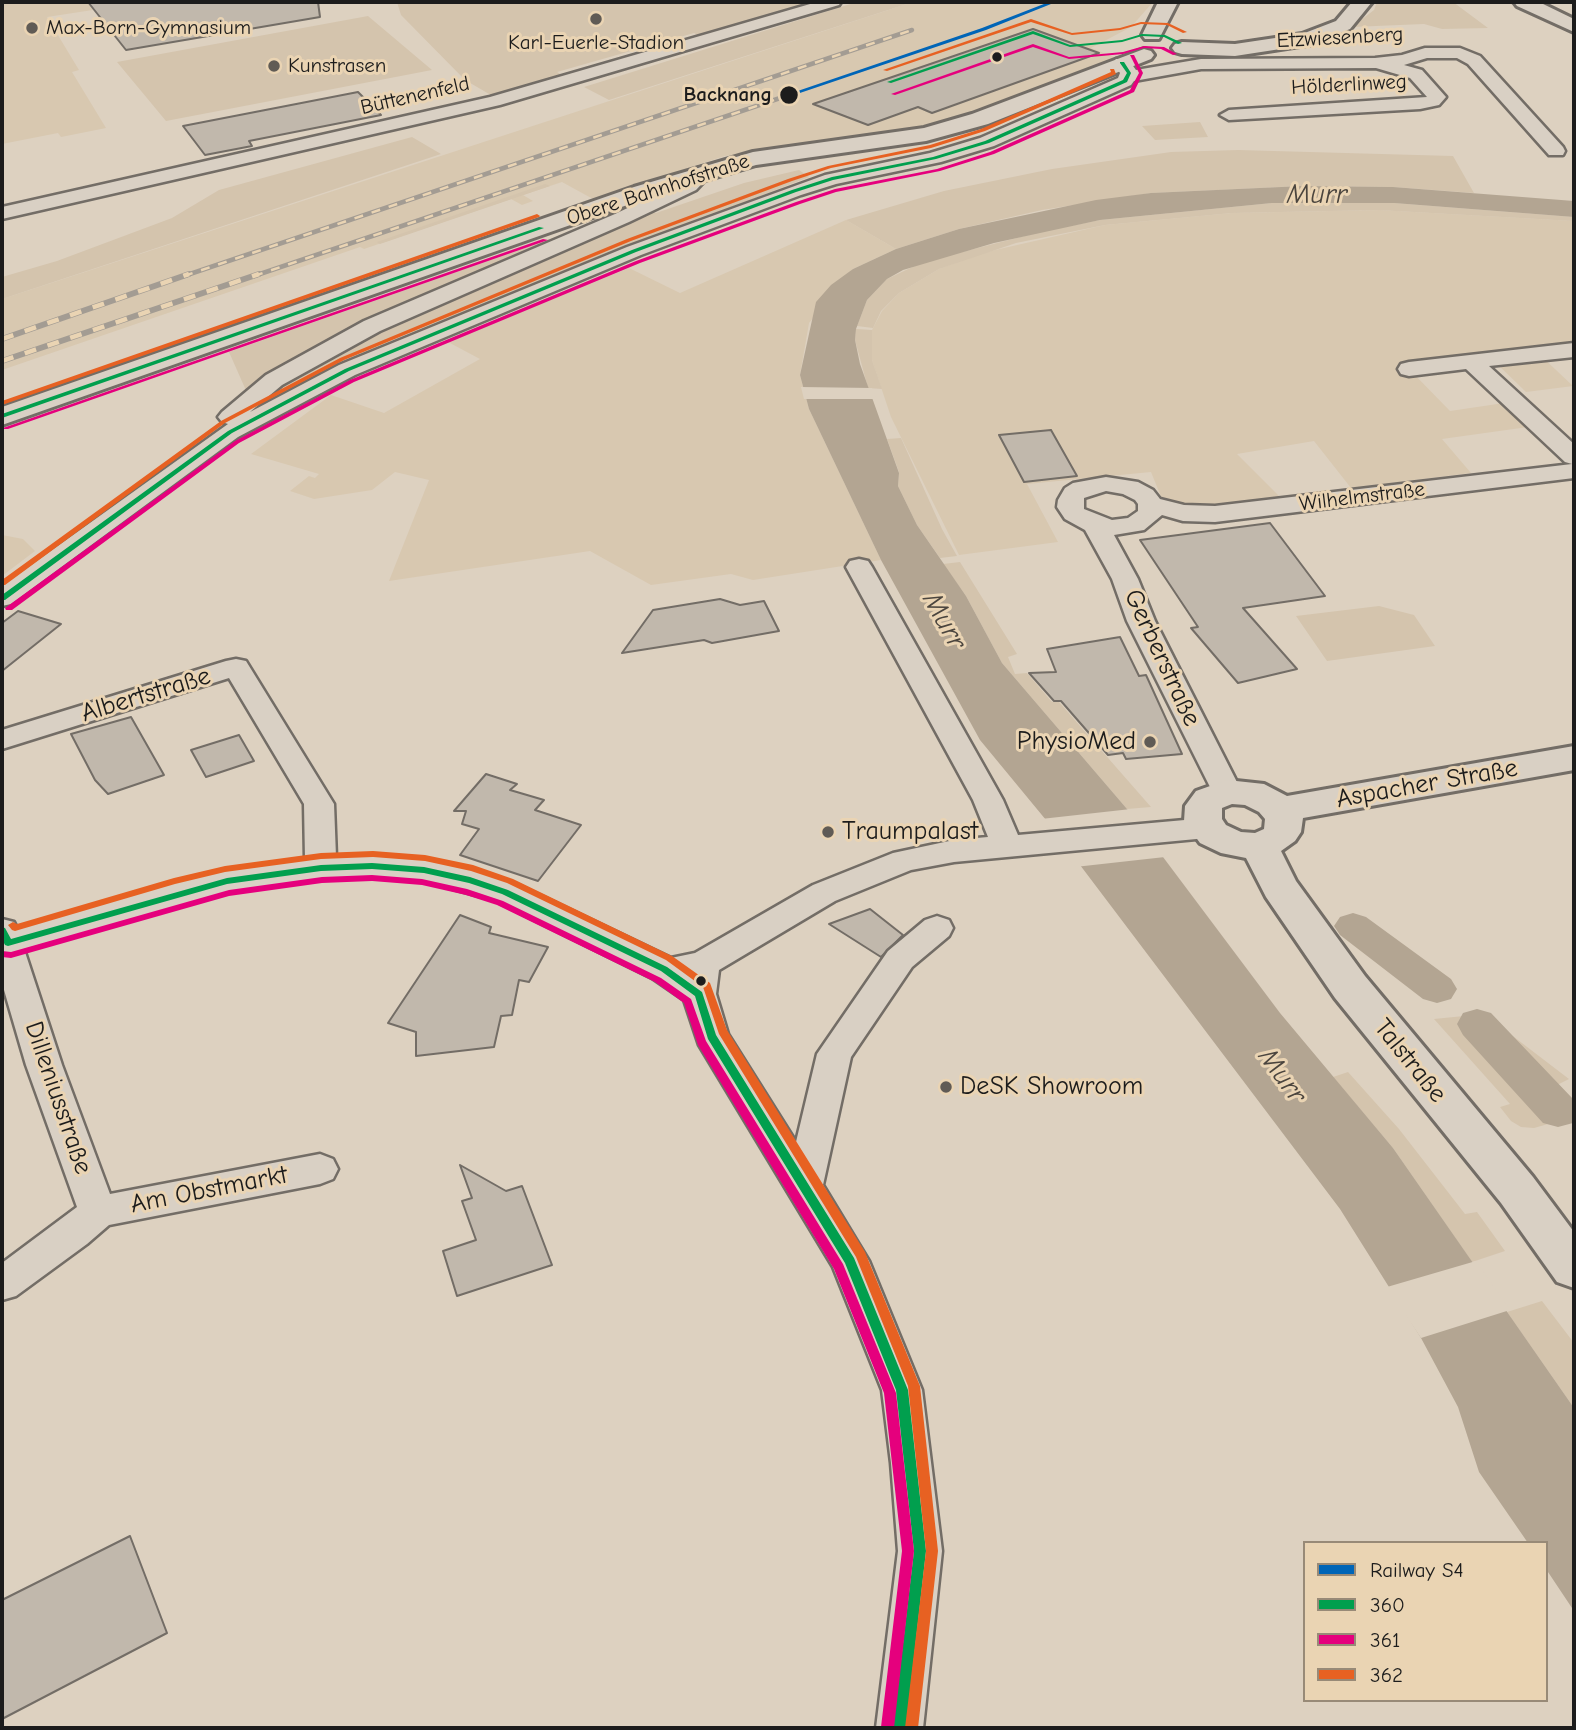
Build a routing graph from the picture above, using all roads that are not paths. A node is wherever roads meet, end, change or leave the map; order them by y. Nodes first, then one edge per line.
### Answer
1 (833, 2) edge
2 (1168, 2) edge
3 (1362, 2) edge
4 (1524, 2) edge
5 (1574, 26) edge
6 (1152, 35) junction
7 (1182, 48) junction
8 (1375, 63) junction
9 (1131, 65) junction
10 (1229, 115) dead end
11 (1556, 151) dead end
12 (702, 173) junction
13 (2, 213) edge
14 (1574, 350) edge
15 (1471, 362) junction
16 (1409, 369) dead end
17 (2, 416) edge
18 (230, 432) junction
19 (1574, 457) edge
20 (1574, 471) edge
21 (1151, 504) junction
22 (1095, 525) junction
23 (859, 567) dead end
24 (2, 598) edge
25 (2, 740) edge
26 (1574, 758) edge
27 (1227, 792) junction
28 (1279, 810) junction
29 (1207, 828) junction
30 (1259, 846) junction
31 (1007, 848) junction
32 (321, 868) junction
33 (937, 928) dead end
34 (4, 939) edge
35 (701, 979) junction
36 (320, 1169) dead end
37 (804, 1187) junction
38 (98, 1212) junction
39 (1574, 1268) edge
40 (2, 1284) edge
41 (900, 1728) edge

1 - 13 street, Büttenenfeld
2 - 6 street
3 - 7 street
4 - 5 street
6 - 7 street
6 - 9 street
7 - 9 street, Obere Bahnhofstraße
8 - 9 street, Etzwiesenberg
8 - 10 street, Hölderlinweg
8 - 11 street, Etzwiesenberg
9 - 12 street, Obere Bahnhofstraße
9 - 18 street, Etzwiesenberg
12 - 17 street, Obere Bahnhofstraße
12 - 18 street
14 - 15 street
15 - 16 street
15 - 19 street
18 - 24 street, Etzwiesenberg
20 - 21 street, Wilhelmstraße
21 - 22 street
21 - 22 street, Gerberstraße
22 - 27 street, Gerberstraße
23 - 31 street
25 - 32 street, Albertstraße
26 - 28 street, Aspacher Straße
27 - 28 street
27 - 29 street
28 - 30 street
29 - 30 street
29 - 31 street
30 - 39 street, Talstraße
31 - 35 street
32 - 34 street
32 - 35 street
33 - 37 street
34 - 38 street, Dilleniusstraße
35 - 37 street
36 - 38 street, Am Obstmarkt
37 - 41 street
38 - 40 street

